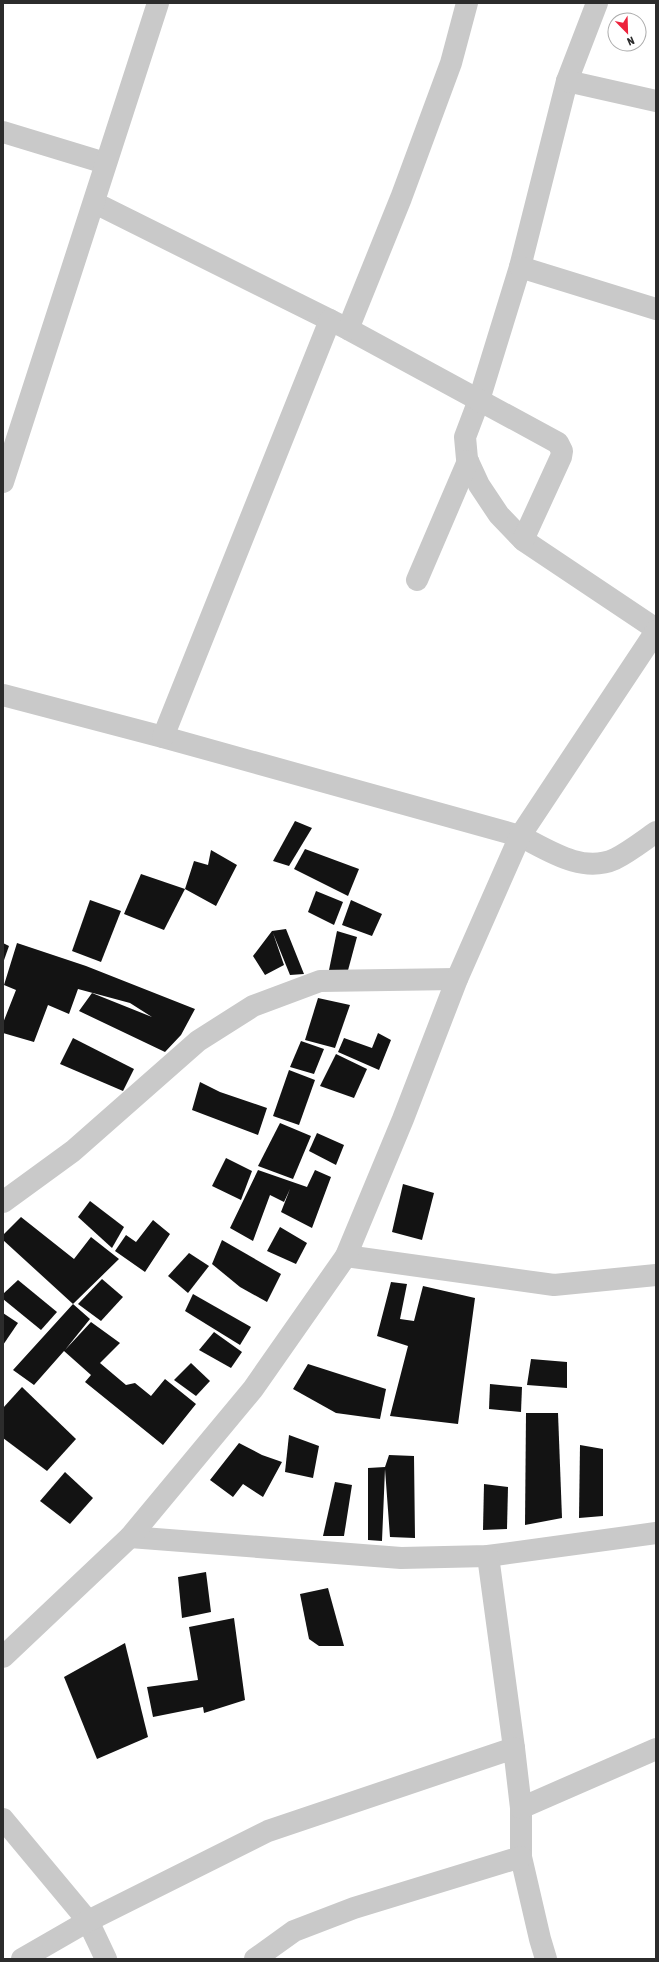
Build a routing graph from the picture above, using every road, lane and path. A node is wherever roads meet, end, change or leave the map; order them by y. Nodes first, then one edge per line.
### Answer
1 (158, 3) edge
2 (467, 3) edge
3 (597, 3) edge
4 (567, 81) junction
5 (656, 101) edge
6 (3, 132) edge
7 (105, 163) junction
8 (95, 202) junction
9 (520, 267) junction
10 (656, 309) edge
11 (339, 324) junction
12 (479, 400) junction
13 (468, 461) junction
14 (3, 482) edge
15 (523, 540) junction
16 (417, 580) dead end
17 (656, 630) edge
18 (3, 695) edge
19 (163, 737) junction
20 (656, 832) edge
21 (520, 836) junction
22 (457, 979) junction
23 (3, 1202) edge
24 (346, 1256) junction
25 (656, 1275) edge
26 (656, 1533) edge
27 (130, 1537) junction
28 (488, 1556) junction
29 (3, 1657) edge
30 (514, 1748) junction
31 (656, 1749) edge
32 (521, 1808) junction
33 (3, 1819) edge
34 (521, 1857) junction
35 (88, 1921) junction
36 (22, 1959) edge
37 (106, 1959) edge
38 (255, 1959) edge
39 (546, 1959) edge

1 - 7 street
2 - 11 street
3 - 4 street
4 - 5 street
4 - 9 street
6 - 7 street
7 - 8 street
8 - 11 street
8 - 14 street
9 - 10 street
9 - 12 street
11 - 12 street
11 - 19 street
12 - 13 street
12 - 15 street
13 - 15 street
13 - 16 street
15 - 17 street
17 - 21 street
18 - 19 street
19 - 21 street
20 - 21 street
21 - 22 street
22 - 23 street
22 - 24 street
24 - 25 street
24 - 27 street
26 - 28 street
27 - 28 street
27 - 29 street
28 - 30 street
30 - 32 street
30 - 35 street
31 - 32 street
32 - 34 street
33 - 35 street
34 - 38 street
34 - 39 street
35 - 36 street
35 - 37 street

